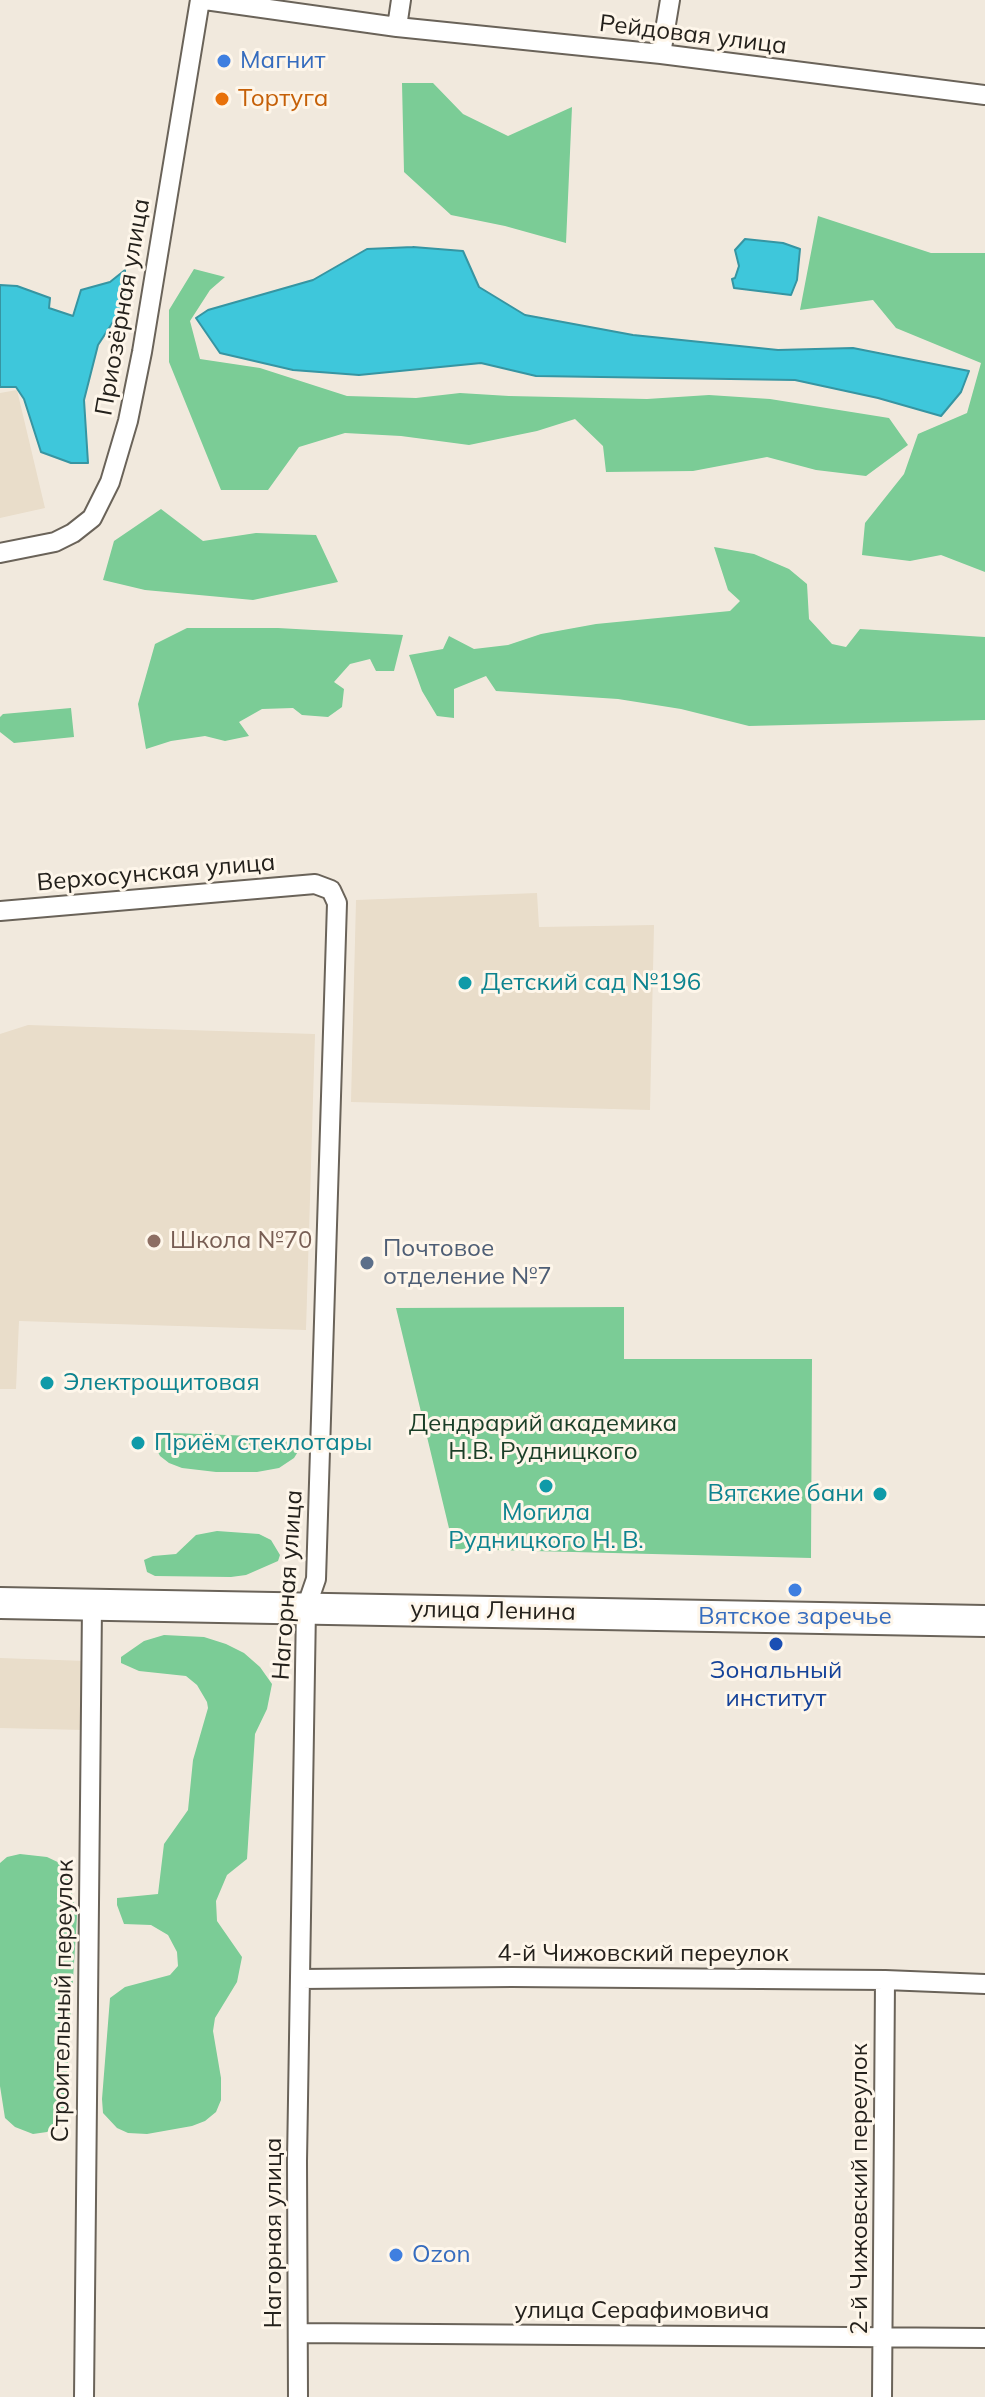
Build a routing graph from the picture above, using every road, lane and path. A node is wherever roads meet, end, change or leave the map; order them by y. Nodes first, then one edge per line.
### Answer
1 (202, 0) edge
2 (401, 0) edge
3 (670, 0) edge
4 (397, 27) junction
5 (661, 54) junction
6 (985, 95) edge
7 (0, 553) edge
8 (315, 884) joint
9 (0, 911) edge
10 (0, 1603) edge
11 (92, 1606) junction
12 (306, 1608) junction
13 (985, 1621) edge
14 (301, 1979) junction
15 (885, 1980) junction
16 (985, 1984) edge
17 (299, 2333) junction
18 (883, 2335) junction
19 (985, 2338) edge
20 (84, 2397) edge
21 (298, 2397) edge
22 (882, 2397) edge

1 - 4 street, Рейдовая улица
1 - 7 street, Приозёрная улица
2 - 4 street
3 - 5 street
4 - 5 street, Рейдовая улица
5 - 6 street, Рейдовая улица
8 - 9 street, Верхосунская улица
8 - 12 street, Нагорная улица
10 - 11 main road, улица Ленина
11 - 12 main road, улица Ленина
11 - 20 street, Строительный переулок
12 - 13 main road, улица Ленина
12 - 14 street, Нагорная улица
14 - 15 street, 4-й Чижовский переулок
14 - 17 street, Нагорная улица
15 - 16 street, 4-й Чижовский переулок
15 - 18 street, 2-й Чижовский переулок
17 - 18 street, улица Серафимовича
17 - 21 street, Нагорная улица
18 - 19 street, улица Серафимовича
18 - 22 street, 2-й Чижовский переулок

